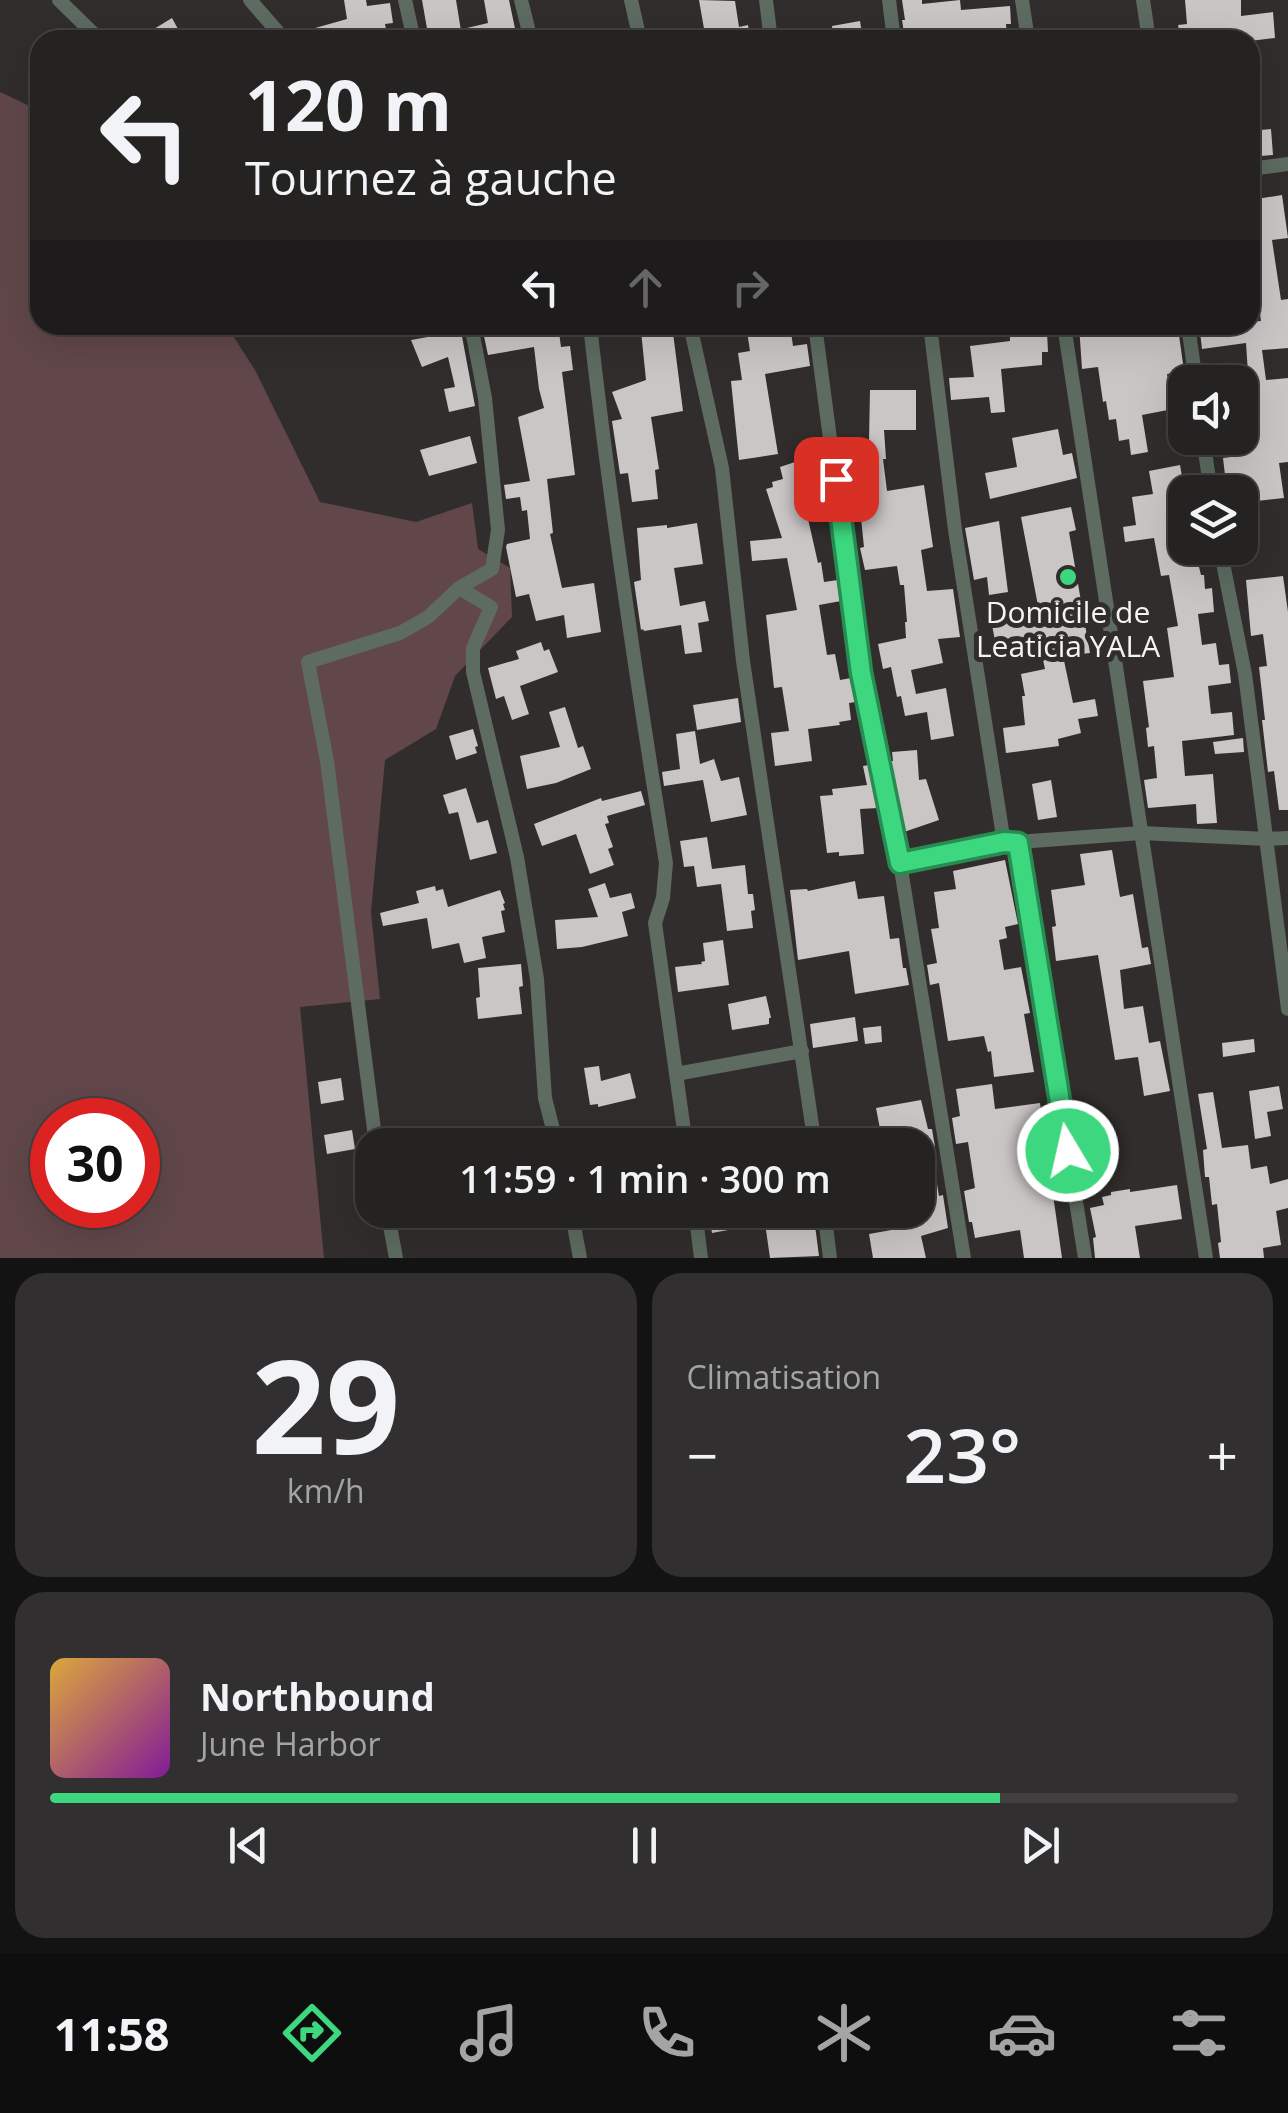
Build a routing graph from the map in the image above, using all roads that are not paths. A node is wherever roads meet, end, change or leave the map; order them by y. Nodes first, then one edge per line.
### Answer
1 (59, 0) edge
2 (250, 0) edge
3 (405, 0) edge
4 (520, 0) edge
5 (631, 0) edge
6 (766, 0) edge
7 (889, 0) edge
8 (1022, 0) edge
9 (1144, 0) edge
10 (90, 30) edge
11 (276, 30) edge
12 (412, 30) edge
13 (529, 30) edge
14 (638, 30) edge
15 (770, 30) edge
16 (893, 30) edge
17 (1026, 30) edge
18 (1148, 30) edge
19 (1288, 164) edge
20 (1260, 168) edge
21 (472, 335) edge
22 (591, 335) edge
23 (692, 335) edge
24 (816, 335) edge
25 (931, 335) edge
26 (1066, 335) edge
27 (1189, 335) edge
28 (1194, 365) edge
29 (1223, 565) edge
30 (459, 588) junction
31 (1141, 833) junction
32 (1288, 838) edge
33 (1267, 839) junction
34 (1012, 843) junction
35 (900, 863) junction
36 (1288, 1008) edge
37 (802, 1051) junction
38 (676, 1074) junction
39 (374, 1128) edge
40 (552, 1128) edge
41 (684, 1128) edge
42 (813, 1128) edge
43 (391, 1228) edge
44 (574, 1228) edge
45 (698, 1228) edge
46 (826, 1228) edge
47 (396, 1258) edge
48 (580, 1258) edge
49 (702, 1258) edge
50 (830, 1258) edge
51 (964, 1258) edge
52 (1085, 1258) edge
53 (1206, 1258) edge

1 - 10 street
2 - 11 street
3 - 12 street
4 - 13 street
5 - 14 street
6 - 15 street
7 - 16 street
8 - 17 street
9 - 18 street
19 - 20 street
21 - 30 street
22 - 38 street
23 - 37 street
24 - 35 street
25 - 34 street
26 - 31 street
27 - 28 street
29 - 33 street
30 - 39 street
30 - 40 street
31 - 33 street
31 - 34 street
31 - 53 street
32 - 33 street
33 - 36 street
34 - 35 street
34 - 52 street
35 - 51 street
37 - 38 street
37 - 42 street
38 - 41 street
43 - 47 street
44 - 48 street
45 - 49 street
46 - 50 street

